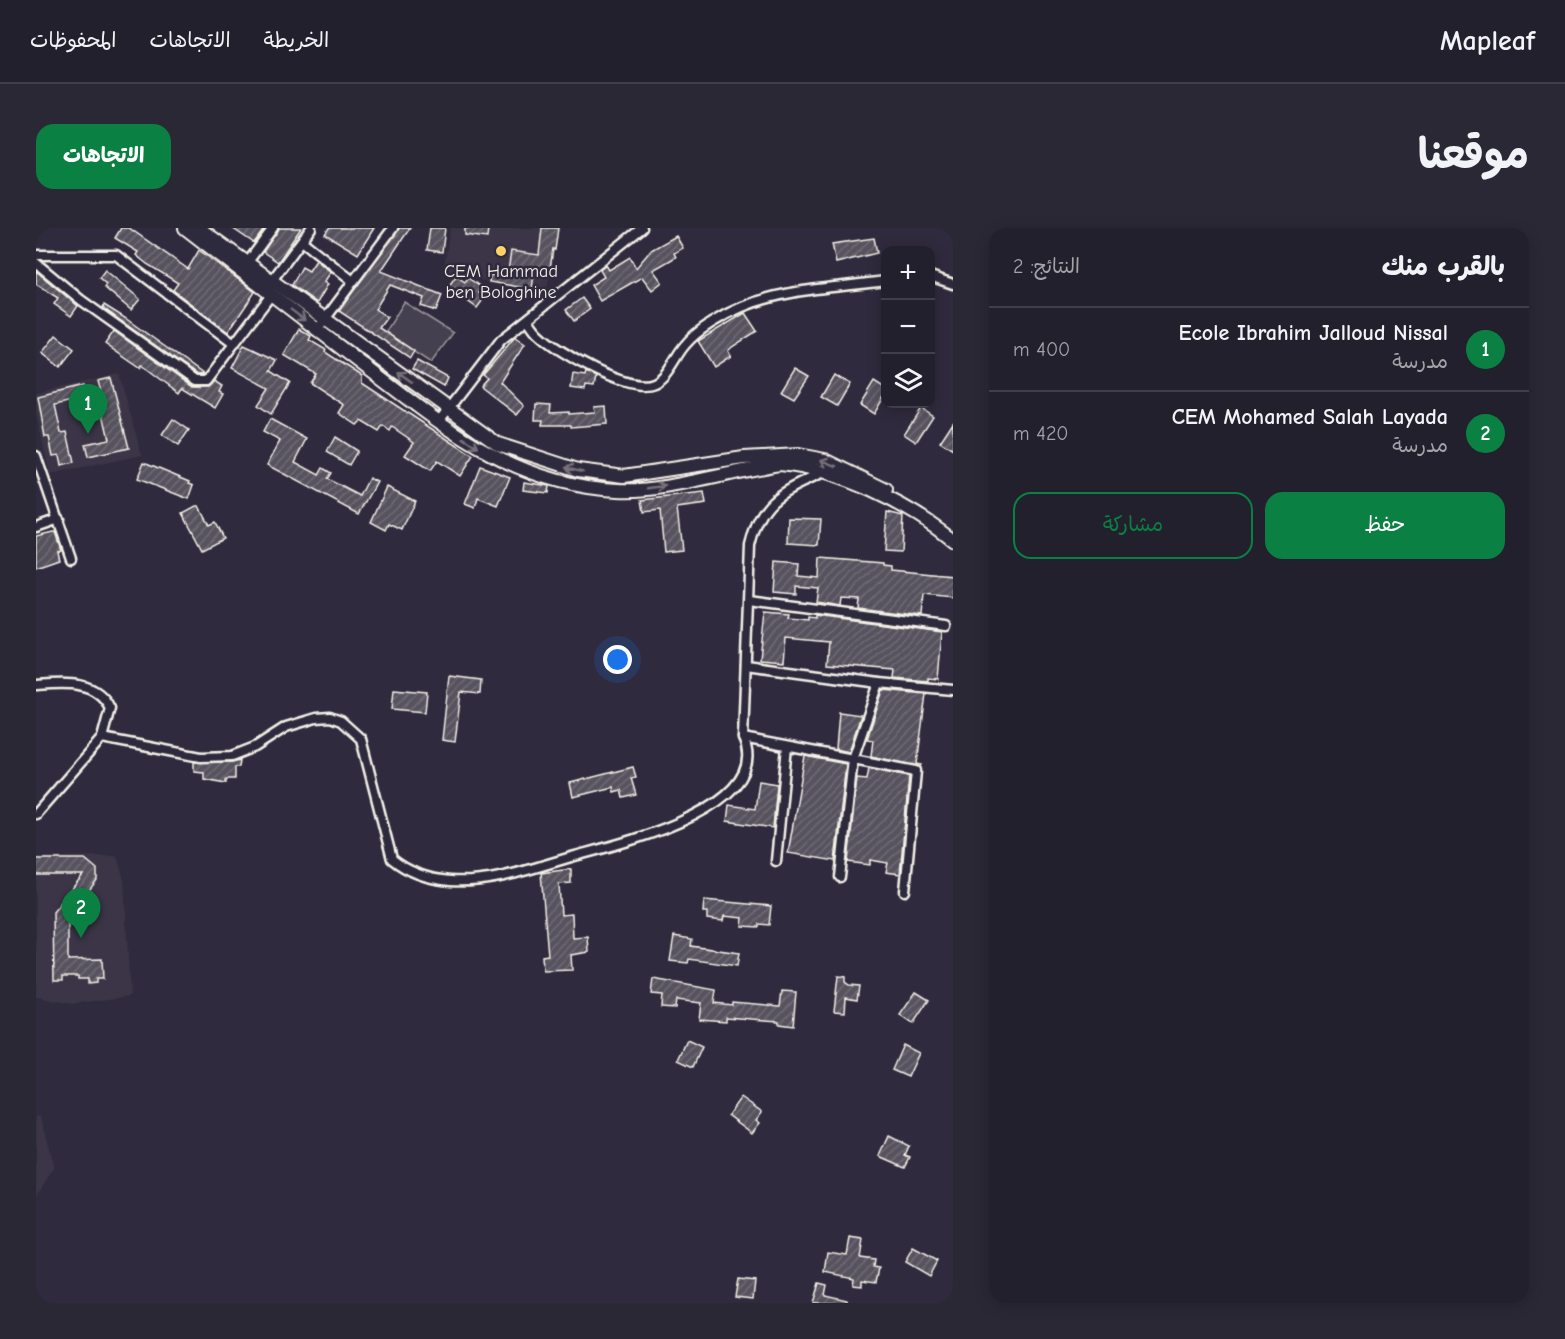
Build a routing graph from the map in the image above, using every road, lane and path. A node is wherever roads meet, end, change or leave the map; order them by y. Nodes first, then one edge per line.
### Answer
1 (185, 228) edge
2 (199, 228) edge
3 (273, 228) edge
4 (311, 228) edge
5 (393, 228) edge
6 (642, 228) edge
7 (210, 236) edge
8 (302, 241) junction
9 (36, 255) edge
10 (36, 262) edge
11 (245, 266) junction
12 (935, 278) edge
13 (353, 281) junction
14 (881, 281) edge
15 (953, 284) edge
16 (269, 289) junction
17 (528, 320) junction
18 (320, 325) junction
19 (234, 344) junction
20 (449, 409) junction
21 (438, 421) junction
22 (36, 460) edge
23 (823, 473) junction
24 (59, 519) junction
25 (36, 526) edge
26 (953, 532) edge
27 (953, 540) edge
28 (71, 558) dead end
29 (749, 600) junction
30 (946, 626) dead end
31 (746, 665) junction
32 (879, 683) junction
33 (36, 685) edge
34 (953, 690) edge
35 (102, 738) junction
36 (743, 738) junction
37 (788, 747) junction
38 (853, 759) junction
39 (36, 814) edge
40 (776, 861) dead end
41 (840, 877) dead end
42 (905, 891) dead end

1 - 7 main road
2 - 7 main road
3 - 11 street
4 - 8 street
5 - 13 street
6 - 17 street
7 - 11 main road
8 - 13 street
8 - 16 street
9 - 19 street
10 - 19 street
11 - 16 main road
12 - 15 street
13 - 18 street
14 - 17 street
16 - 18 main road
16 - 19 street
17 - 20 street
20 -> 18 main road
18 - 21 main road
20 - 21 street
26 -> 20 main road
21 -> 23 main road
22 - 24 street
23 - 27 main road
23 - 29 street
24 - 25 street
24 - 28 street
29 - 30 street
29 - 31 street
31 - 32 street
31 - 36 street
32 - 34 street
32 - 38 street
33 - 35 street
35 - 36 street
35 - 39 street
36 - 37 street
37 - 38 street
37 - 40 street
38 - 41 street
38 - 42 street

